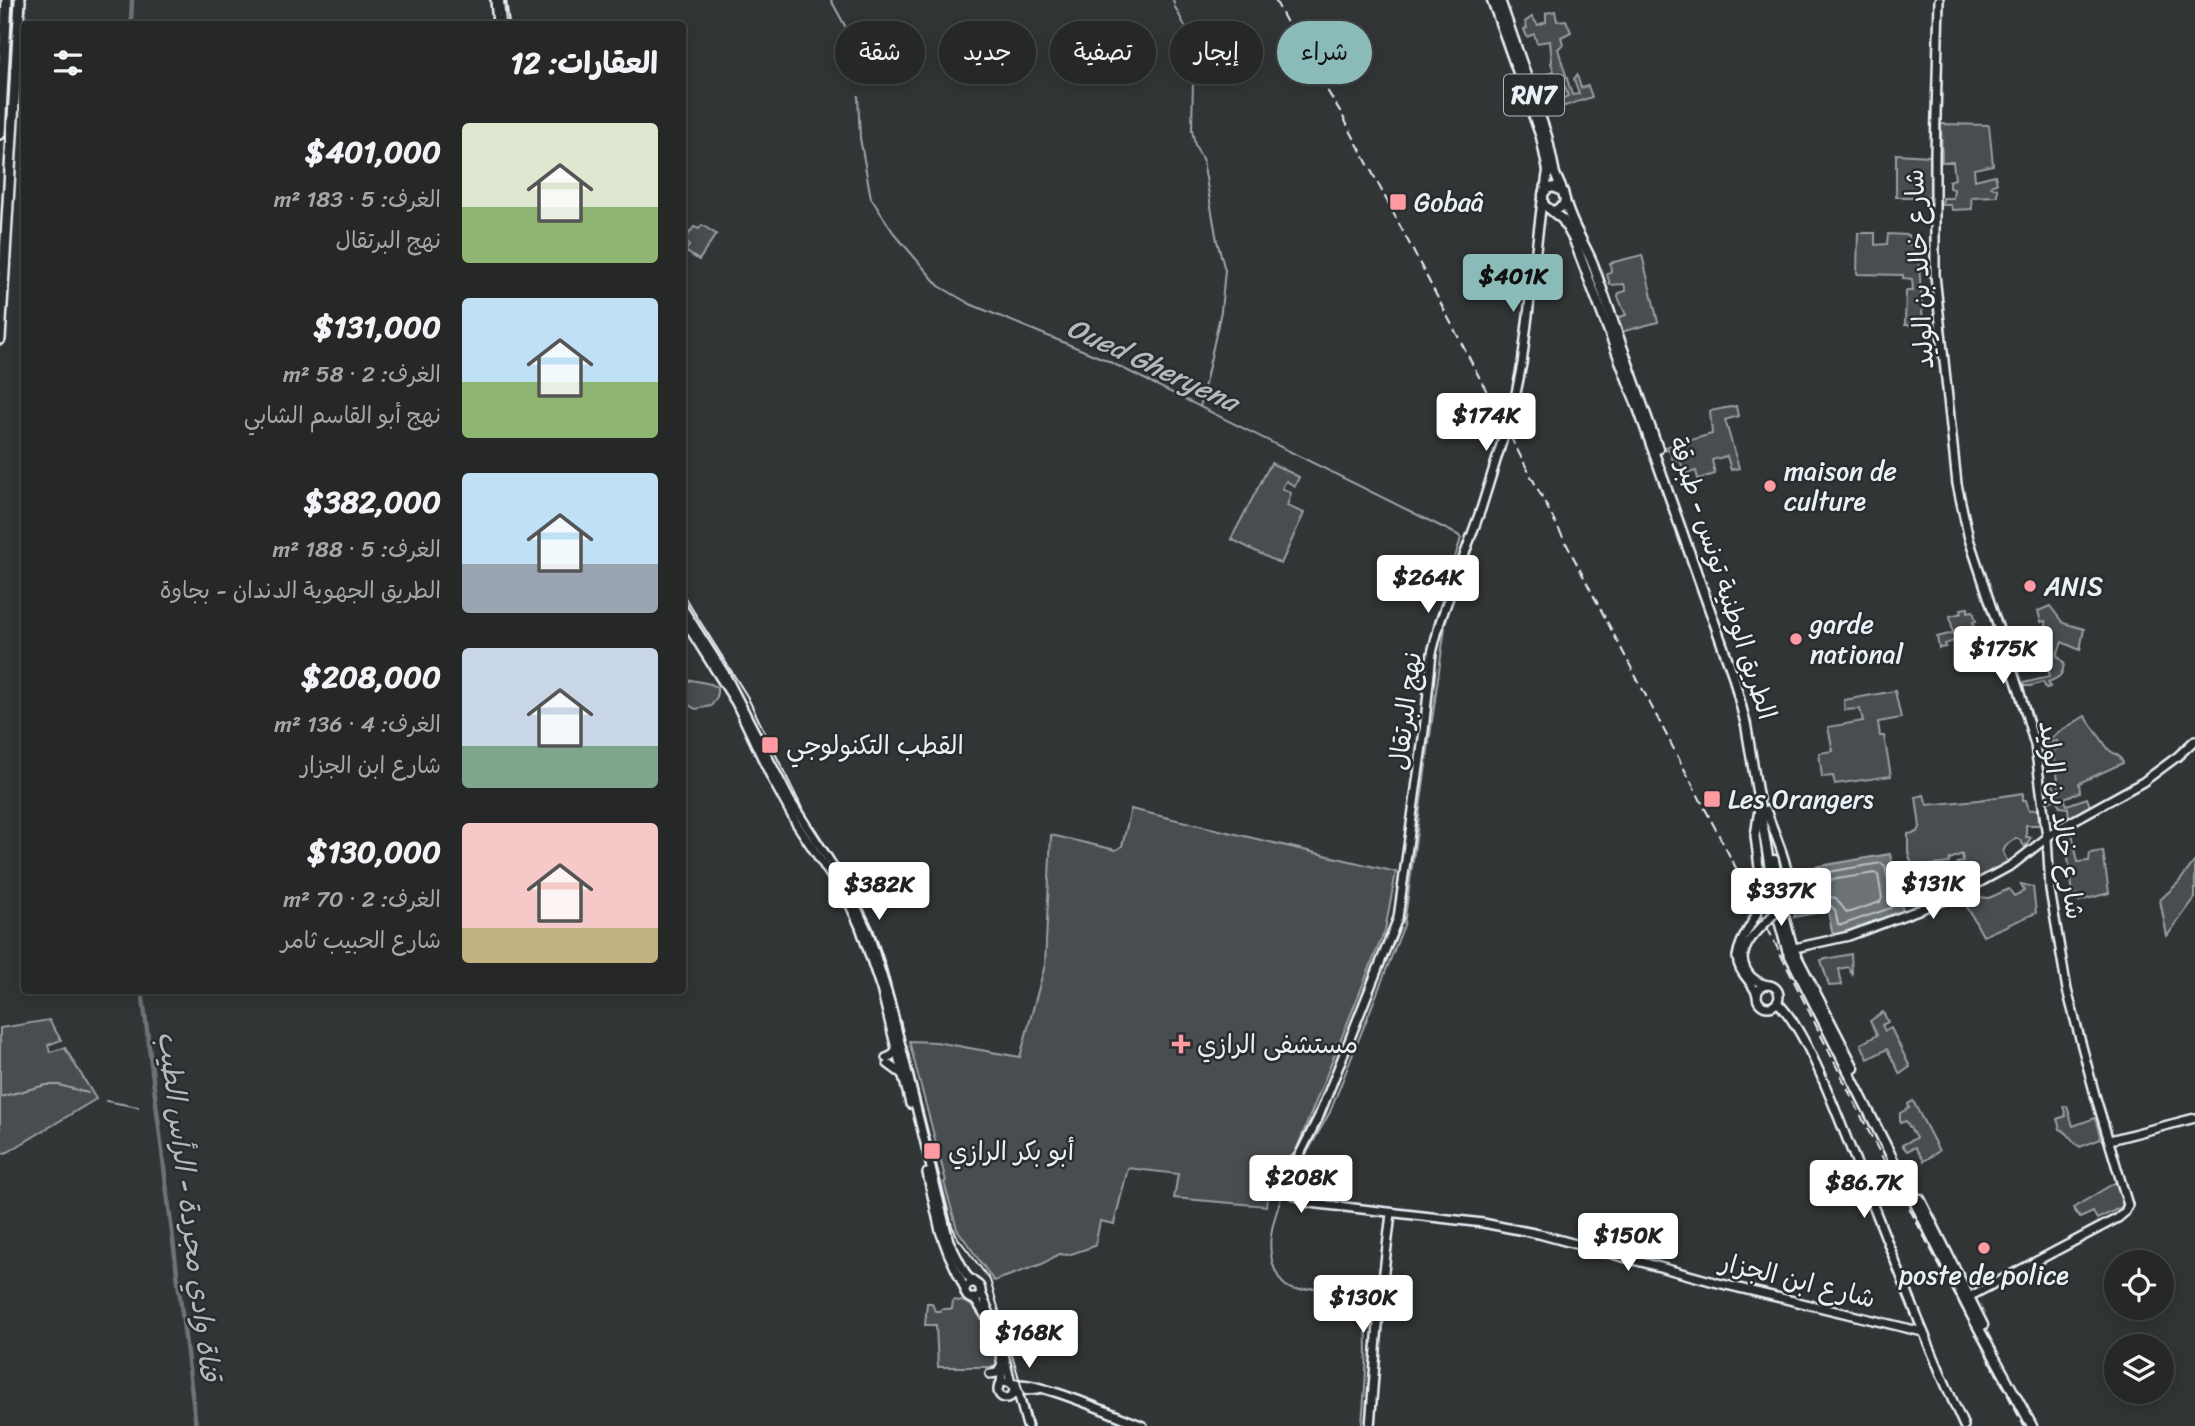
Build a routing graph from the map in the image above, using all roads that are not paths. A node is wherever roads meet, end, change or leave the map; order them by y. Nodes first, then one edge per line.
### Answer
1 (8, 0) edge
2 (20, 0) edge
3 (495, 0) edge
4 (502, 0) edge
5 (1492, 0) edge
6 (1939, 0) edge
7 (1501, 5) edge
8 (497, 21) edge
9 (503, 21) edge
10 (0, 134) edge
11 (1545, 191) junction
12 (1564, 196) junction
13 (1542, 201) junction
14 (1553, 211) junction
15 (1539, 228) junction
16 (0, 340) edge
17 (686, 613) edge
18 (686, 623) edge
19 (750, 726) junction
20 (2195, 740) edge
21 (1763, 808) junction
22 (2047, 837) junction
23 (1790, 950) junction
24 (1740, 958) junction
25 (1769, 985) junction
26 (1758, 996) junction
27 (1777, 1002) junction
28 (896, 1050) junction
29 (902, 1075) junction
30 (2195, 1118) edge
31 (2109, 1140) junction
32 (1285, 1178) junction
33 (1279, 1187) joint
34 (1333, 1206) junction
35 (1380, 1212) junction
36 (1393, 1214) junction
37 (1408, 1216) junction
38 (1392, 1226) junction
39 (979, 1288) junction
40 (965, 1289) junction
41 (973, 1298) junction
42 (1967, 1298) junction
43 (1923, 1332) junction
44 (1002, 1365) junction
45 (990, 1374) dead end
46 (1001, 1383) junction
47 (1043, 1389) junction
48 (1015, 1391) junction
49 (1023, 1407) junction
50 (1027, 1426) edge
51 (1143, 1426) edge
52 (1370, 1426) edge
53 (1964, 1426) edge
54 (2032, 1426) edge
55 (2038, 1426) edge

1 - 10 highway
2 - 16 highway
3 - 8 street
4 - 9 street
5 - 7 main road, الطريق الوطنية تونس - طبرقة / RN7
6 - 22 street, شارع خالد بن الوليد
7 - 11 main road, الطريق الوطنية تونس - طبرقة / RN7
7 - 12 main road, الطريق الوطنية تونس - طبرقة / RN7
11 - 12 main road
11 - 13 main road, RN7
12 - 14 main road
12 - 21 main road, الطريق الوطنية تونس - طبرقة / RN7
13 - 14 main road, RN7
13 - 15 street, نهج البرتقال
14 - 15 street
14 - 21 main road, الطريق الوطنية تونس - طبرقة / RN7
15 - 32 street, نهج البرتقال, bridge
17 - 19 street
18 - 19 street
19 - 28 street
19 - 39 street
20 - 22 street
21 - 23 main road, الطريق الوطنية تونس - طبرقة / RN7
21 - 24 street, bridge
21 - 24 street, bridge
22 - 23 street
22 - 31 street, شارع خالد بن الوليد
23 - 42 main road, الطريق الوطنية تونس - طبرقة / RN7
24 - 25 street
24 - 26 street
25 - 26 street
25 - 27 street
26 - 27 street
27 - 43 street
28 - 29 street
28 - 29 street
29 - 40 street
30 - 31 street
31 - 42 street, شارع خالد بن الوليد
32 - 33 street, نهج البرتقال
32 - 34 street, شارع ابن الجزار
33 - 34 street, شارع ابن الجزار
34 - 35 street, شارع ابن الجزار
35 - 36 street, شارع ابن الجزار
35 - 38 street
36 - 37 street, شارع ابن الجزار
36 - 38 street
37 - 38 street
37 - 43 street, شارع ابن الجزار
38 - 52 street
39 - 40 street
39 - 41 street
39 - 48 street
40 - 41 street
41 - 44 street
42 - 54 main road, الطريق الوطنية تونس - طبرقة / RN7
42 - 55 main road, الطريق الوطنية تونس - طبرقة / RN7
43 - 53 street
44 - 45 street
44 - 46 street
46 - 48 street
46 - 48 street
47 - 48 street
47 - 48 street
47 - 51 street
48 - 49 street
48 - 49 street
49 - 50 street

